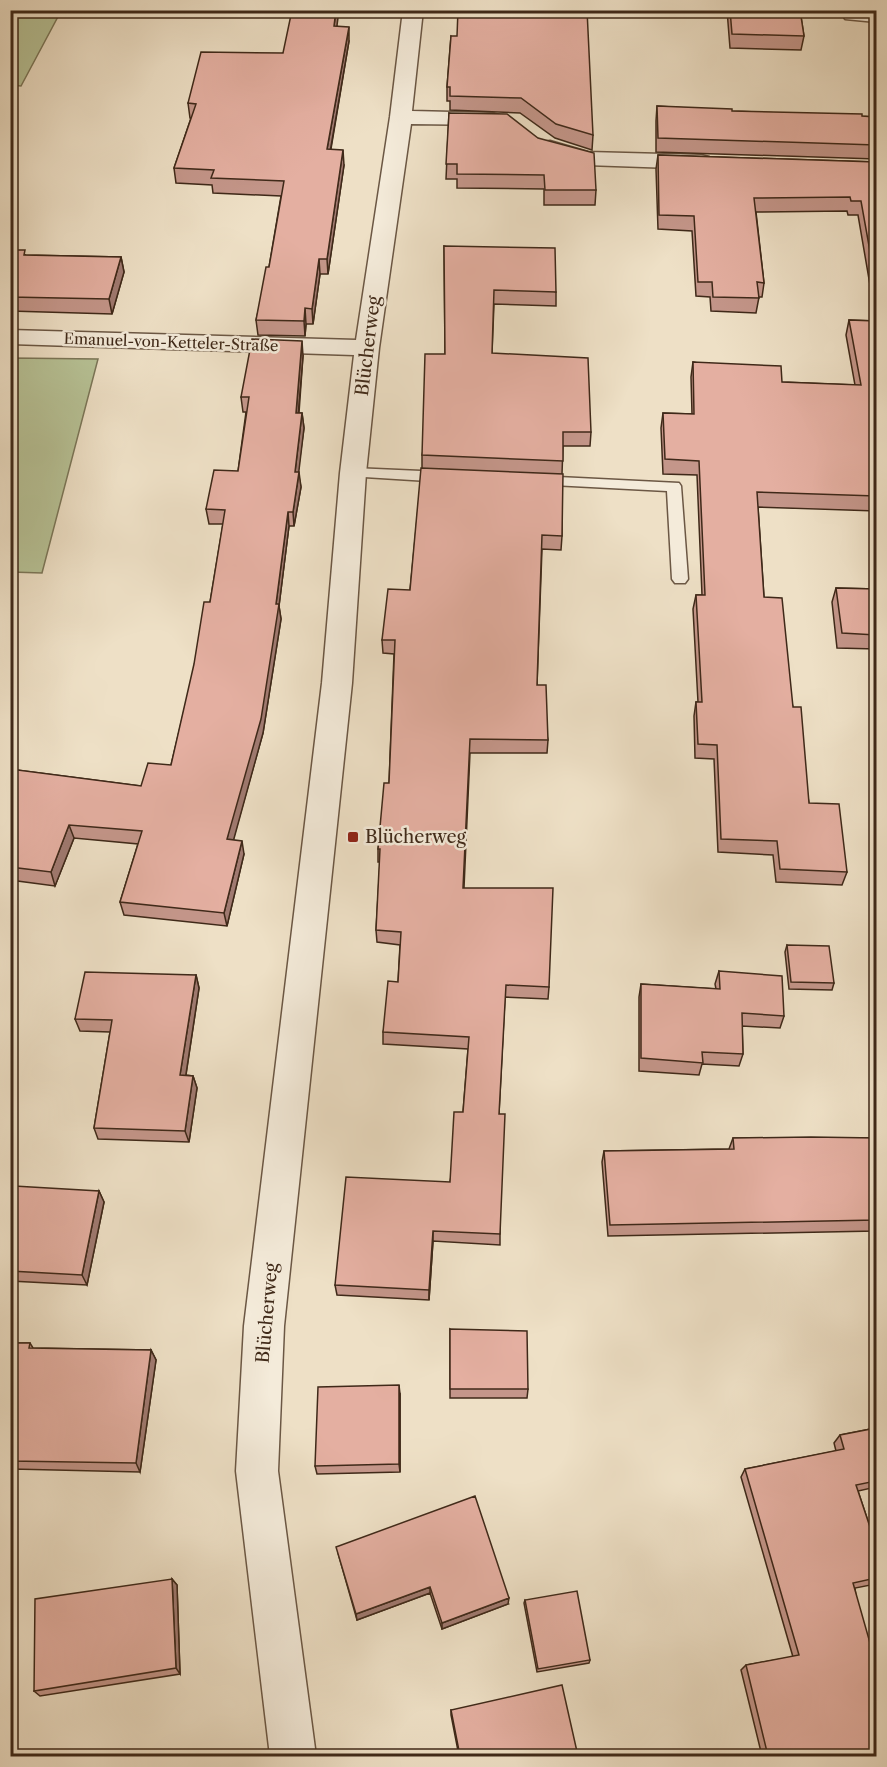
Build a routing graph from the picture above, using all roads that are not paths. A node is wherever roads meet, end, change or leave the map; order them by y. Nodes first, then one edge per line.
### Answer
1 (413, 10) edge
2 (851, 10) edge
3 (876, 16) edge
4 (401, 117) junction
5 (725, 163) edge
6 (10, 337) edge
7 (367, 348) junction
8 (353, 473) junction
9 (460, 478) edge
10 (519, 480) edge
11 (680, 579) dead end
12 (293, 1756) edge

1 - 4 street, Blücherweg
2 - 3 street
4 - 5 street
4 - 7 street, Blücherweg
6 - 7 street, Emanuel-von-Ketteler-Straße
7 - 8 street, Blücherweg
8 - 9 lane
8 - 12 street, Blücherweg
10 - 11 lane

